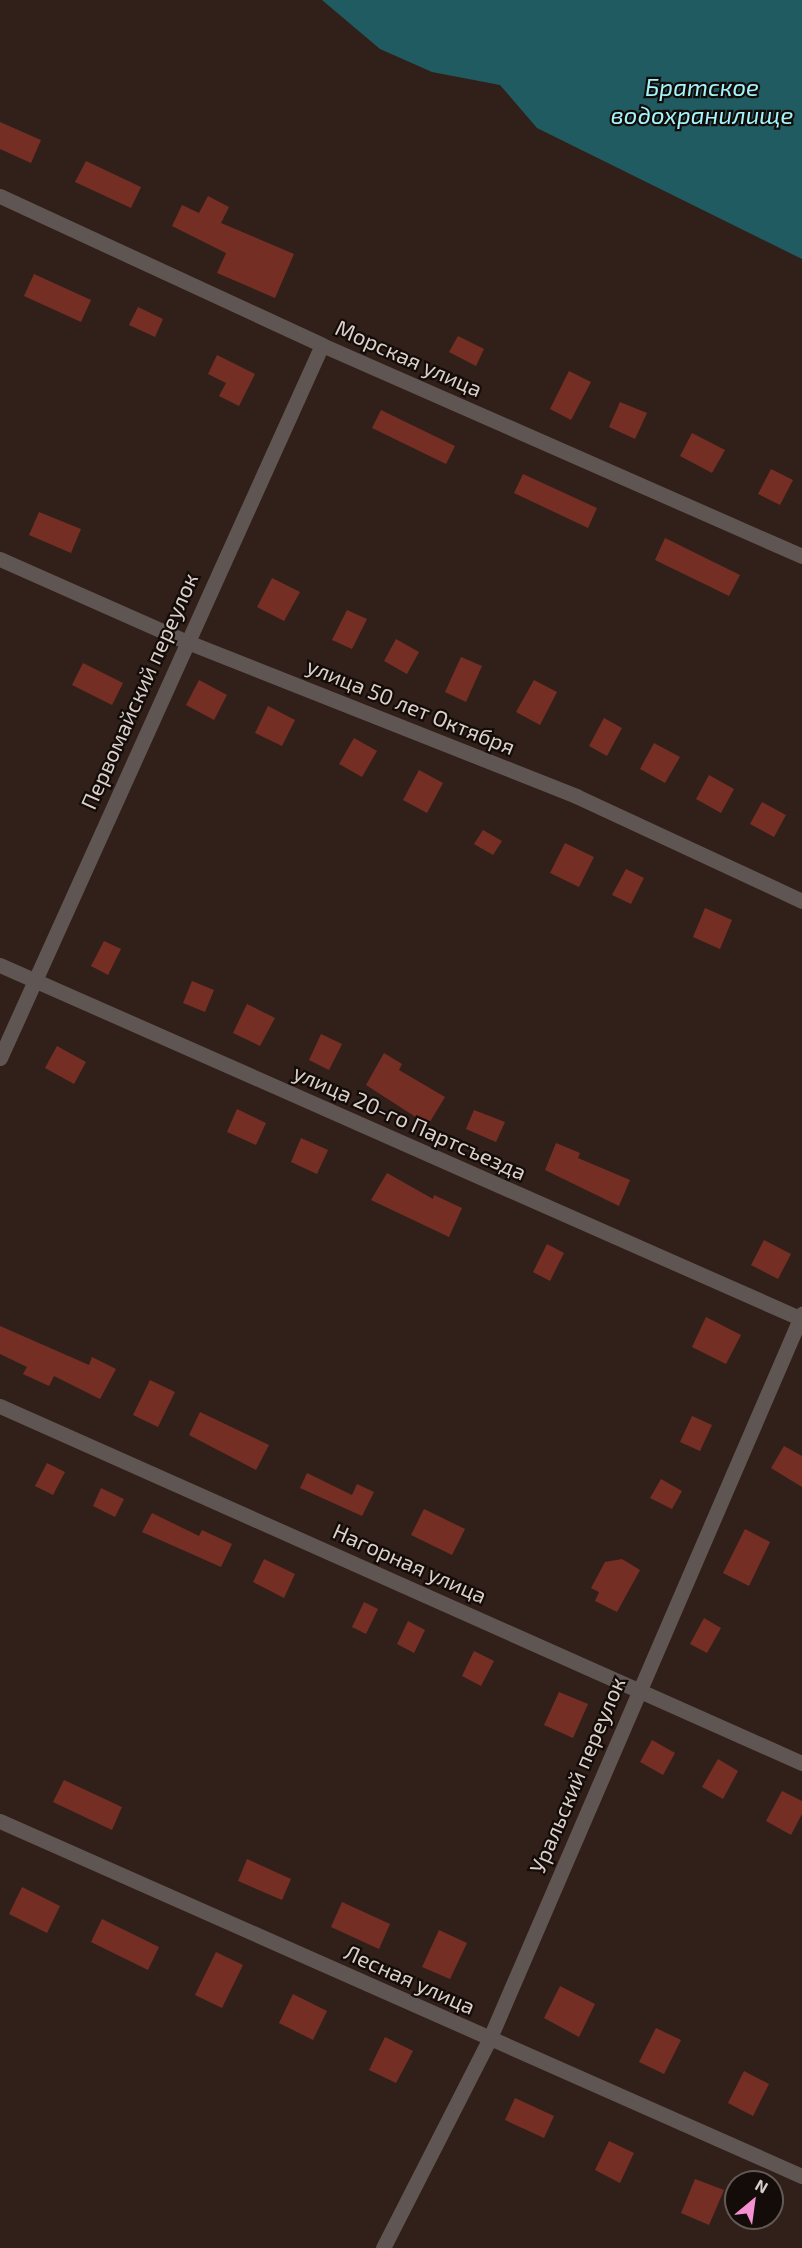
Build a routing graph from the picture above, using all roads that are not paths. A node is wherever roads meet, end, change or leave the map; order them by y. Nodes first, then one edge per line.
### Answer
1 (0, 196) edge
2 (322, 345) junction
3 (802, 556) edge
4 (0, 559) edge
5 (185, 641) junction
6 (802, 901) edge
7 (0, 965) edge
8 (34, 981) junction
9 (0, 1058) edge
10 (801, 1317) edge
11 (0, 1406) edge
12 (639, 1689) junction
13 (802, 1763) edge
14 (0, 1821) edge
15 (489, 2040) junction
16 (802, 2176) edge
17 (383, 2248) edge

1 - 2 street, Морская улица
2 - 3 street, Морская улица
2 - 5 street, Первомайский переулок
4 - 5 street, улица 50 лет Октября
5 - 6 street, улица 50 лет Октября
5 - 8 street, Первомайский переулок
7 - 8 street, улица 20-го Партсъезда
8 - 9 street, Первомайский переулок
8 - 10 street, улица 20-го Партсъезда
10 - 12 street, Уральский переулок
11 - 12 street, Нагорная улица
12 - 13 street, Нагорная улица
12 - 15 street, Уральский переулок
14 - 15 street, Лесная улица
15 - 16 street, Лесная улица
15 - 17 street, Уральский переулок

